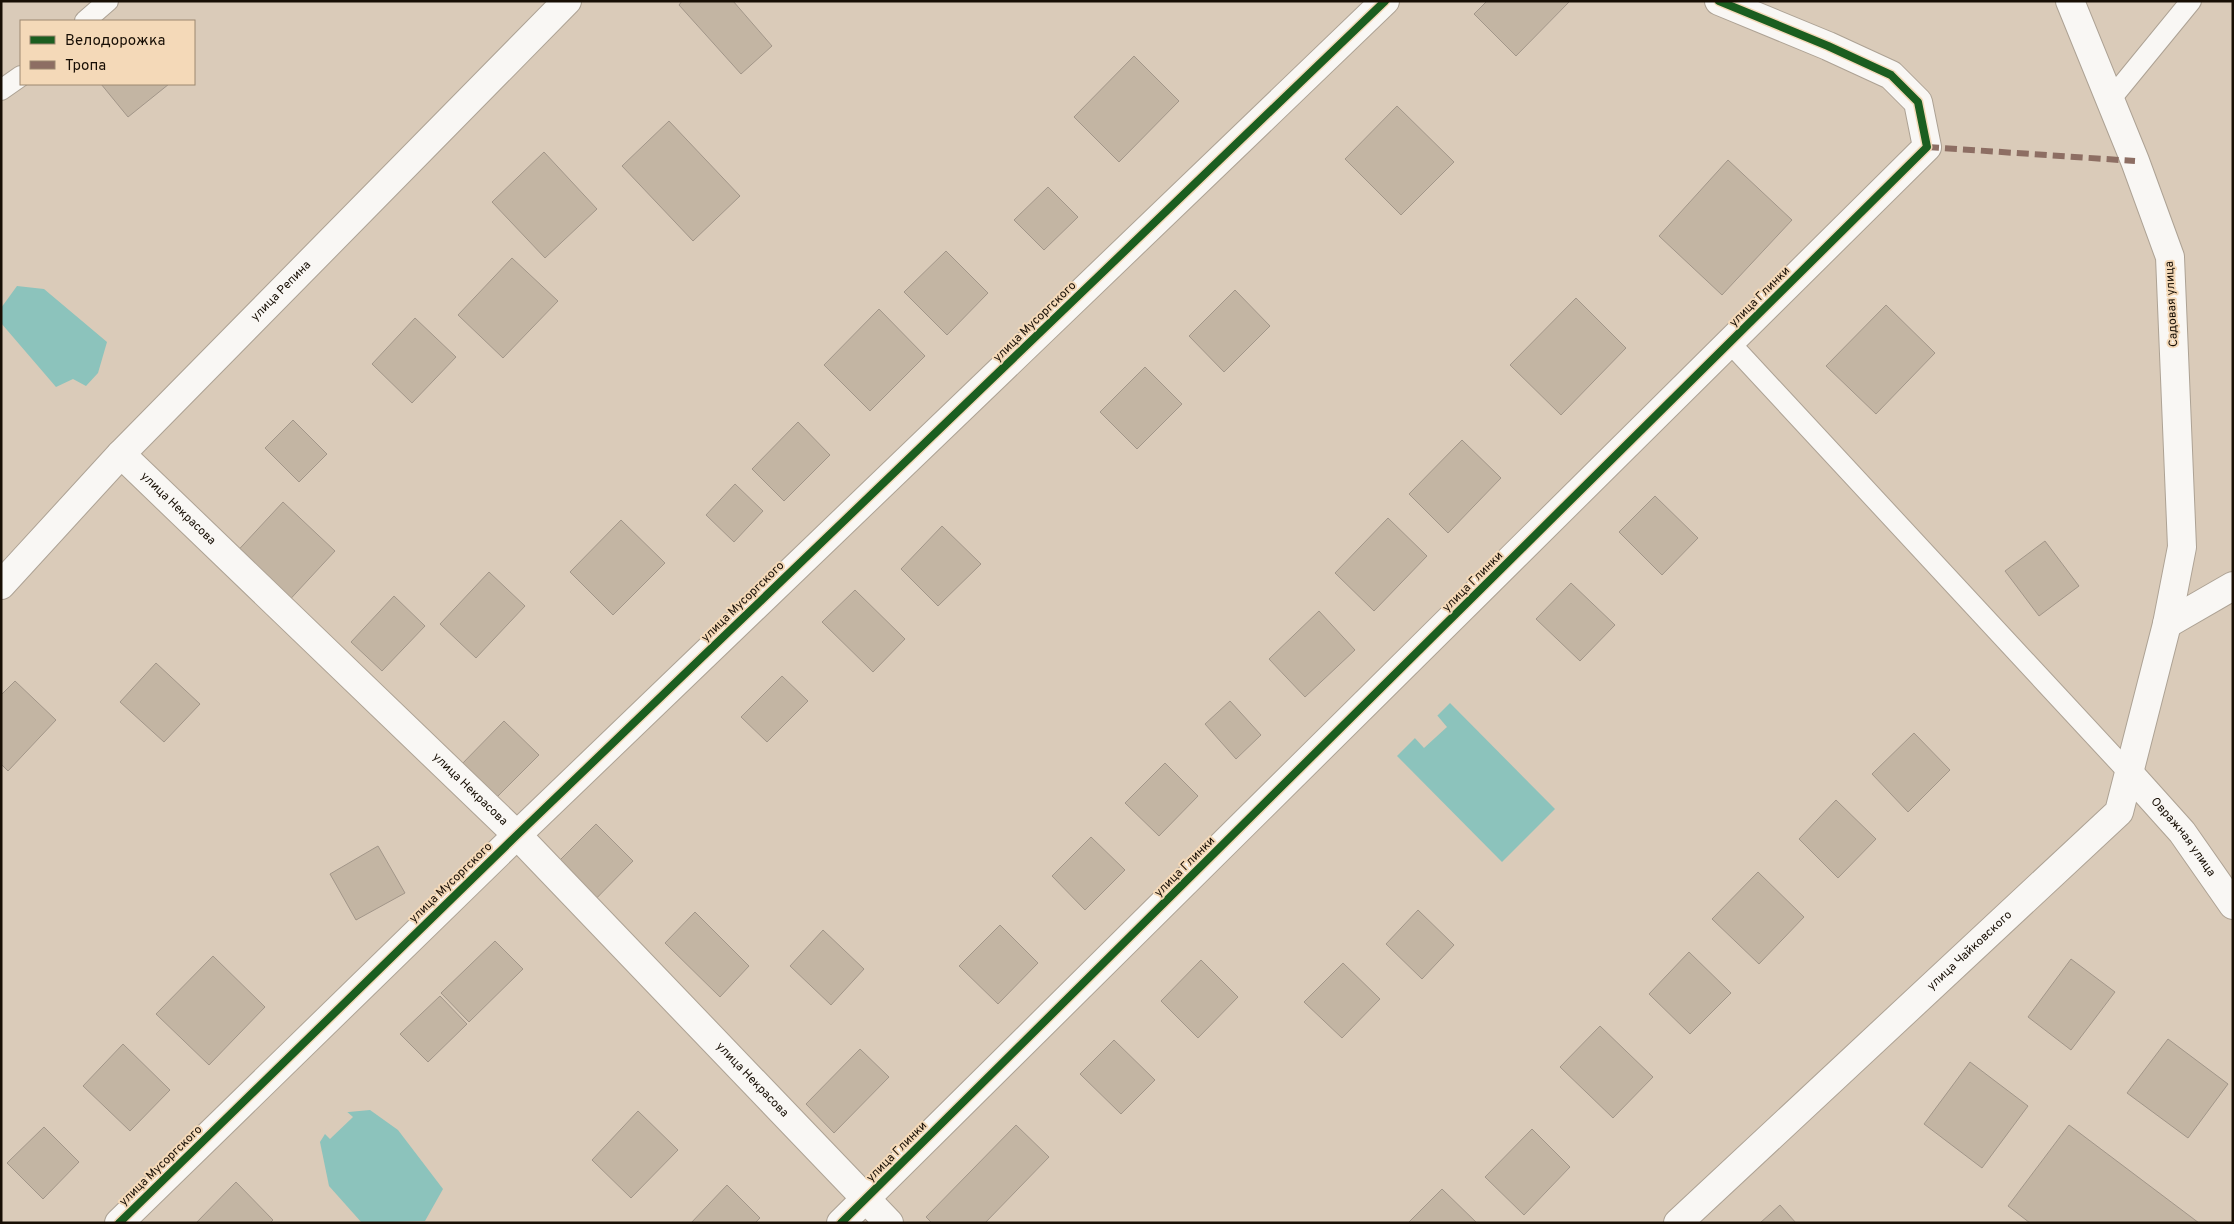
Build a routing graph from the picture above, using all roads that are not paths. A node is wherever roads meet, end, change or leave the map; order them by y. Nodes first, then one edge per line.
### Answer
1 (108, 1) edge
2 (567, 1) edge
3 (1385, 1) edge
4 (1719, 1) edge
5 (2070, 1) edge
6 (2191, 1) edge
7 (86, 20) edge
8 (20, 77) edge
9 (1, 90) edge
10 (2110, 100) junction
11 (1730, 343) junction
12 (121, 454) junction
13 (1, 585) edge
14 (2233, 586) edge
15 (2168, 624) junction
16 (2129, 773) junction
17 (517, 834) junction
18 (2233, 904) edge
19 (866, 1199) junction
20 (119, 1223) edge
21 (841, 1223) edge
22 (889, 1223) edge
23 (1678, 1223) edge

1 - 7 lane
2 - 12 street, улица Репина
3 - 17 street, улица Мусоргского
4 - 11 street, улица Глинки
5 - 10 street, Садовая улица
6 - 10 lane
8 - 9 lane
10 - 15 street, Садовая улица
11 - 16 lane
11 - 19 street, улица Глинки
12 - 13 street, улица Репина
12 - 17 street, улица Некрасова
14 - 15 street
15 - 16 street, улица Чайковского
16 - 18 street, Овражная улица
16 - 23 street, улица Чайковского
17 - 19 street, улица Некрасова
17 - 20 street, улица Мусоргского
19 - 21 street, улица Глинки
19 - 22 street, улица Некрасова

